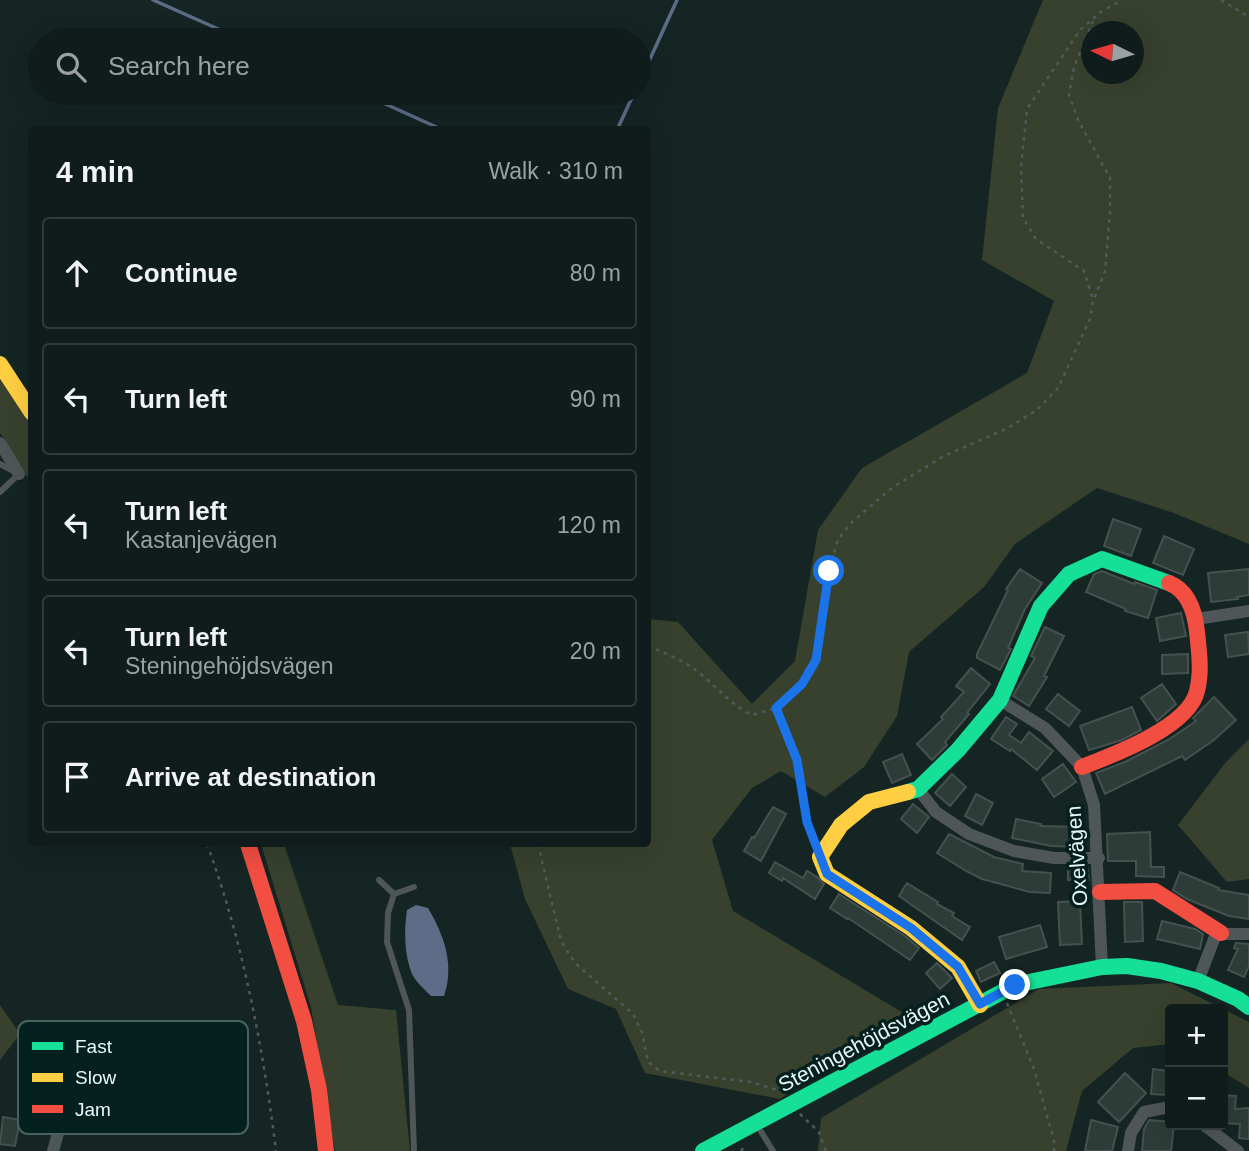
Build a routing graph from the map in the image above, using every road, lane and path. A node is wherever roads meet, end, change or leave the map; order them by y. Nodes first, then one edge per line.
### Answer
1 (1122, 0) edge
2 (1221, 0) edge
3 (1094, 18) junction
4 (1249, 18) edge
5 (1093, 300) junction
6 (0, 365) edge
7 (28, 407) edge
8 (0, 443) edge
9 (0, 464) edge
10 (19, 474) junction
11 (0, 492) edge
12 (1249, 611) edge
13 (1196, 620) junction
14 (651, 647) edge
15 (1000, 700) junction
16 (776, 708) junction
17 (1082, 767) junction
18 (918, 789) junction
19 (208, 847) edge
20 (249, 847) edge
21 (539, 847) edge
22 (820, 857) junction
23 (1099, 858) junction
24 (379, 880) dead end
25 (414, 887) dead end
26 (1100, 892) junction
27 (394, 894) junction
28 (1221, 933) junction
29 (1249, 934) edge
30 (1102, 967) junction
31 (1198, 981) junction
32 (1015, 985) junction
33 (980, 1004) junction
34 (1249, 1007) edge
35 (1165, 1108) edge
36 (797, 1109) junction
37 (791, 1120) dead end
38 (756, 1123) junction
39 (1210, 1130) edge
40 (58, 1134) edge
41 (53, 1151) edge
42 (276, 1151) edge
43 (326, 1151) edge
44 (414, 1151) edge
45 (703, 1151) edge
46 (773, 1151) edge
47 (826, 1151) edge
48 (1054, 1151) edge
49 (1128, 1151) edge
50 (1238, 1151) edge

1 - 3 path
2 - 4 path
3 - 5 path
3 - 5 path
5 - 16 path
6 - 7 street
8 - 10 street
9 - 10 lane
10 - 11 lane
12 - 13 street
13 - 15 street
13 - 17 street
14 - 16 path
15 - 17 street, Oxelvägen
15 - 18 street
16 - 22 path
17 - 23 street, Oxelvägen
18 - 22 street
18 - 23 street
19 - 42 path
20 - 43 street
21 - 36 path
22 - 33 street
23 - 26 street, Oxelvägen
24 - 27 lane
25 - 27 lane
26 - 28 street
26 - 30 street, Oxelvägen
27 - 44 lane
28 - 29 street
28 - 31 street
30 - 31 street, Steningehöjdsvägen
30 - 32 street, Steningehöjdsvägen
31 - 34 street, Steningehöjdsvägen
32 - 33 street, Steningehöjdsvägen
32 - 48 path
33 - 36 street, Steningehöjdsvägen
35 - 49 street
36 - 37 path
36 - 38 street, Steningehöjdsvägen
36 - 47 path
38 - 45 street, Steningehöjdsvägen
38 - 46 lane
39 - 50 street
40 - 41 street

